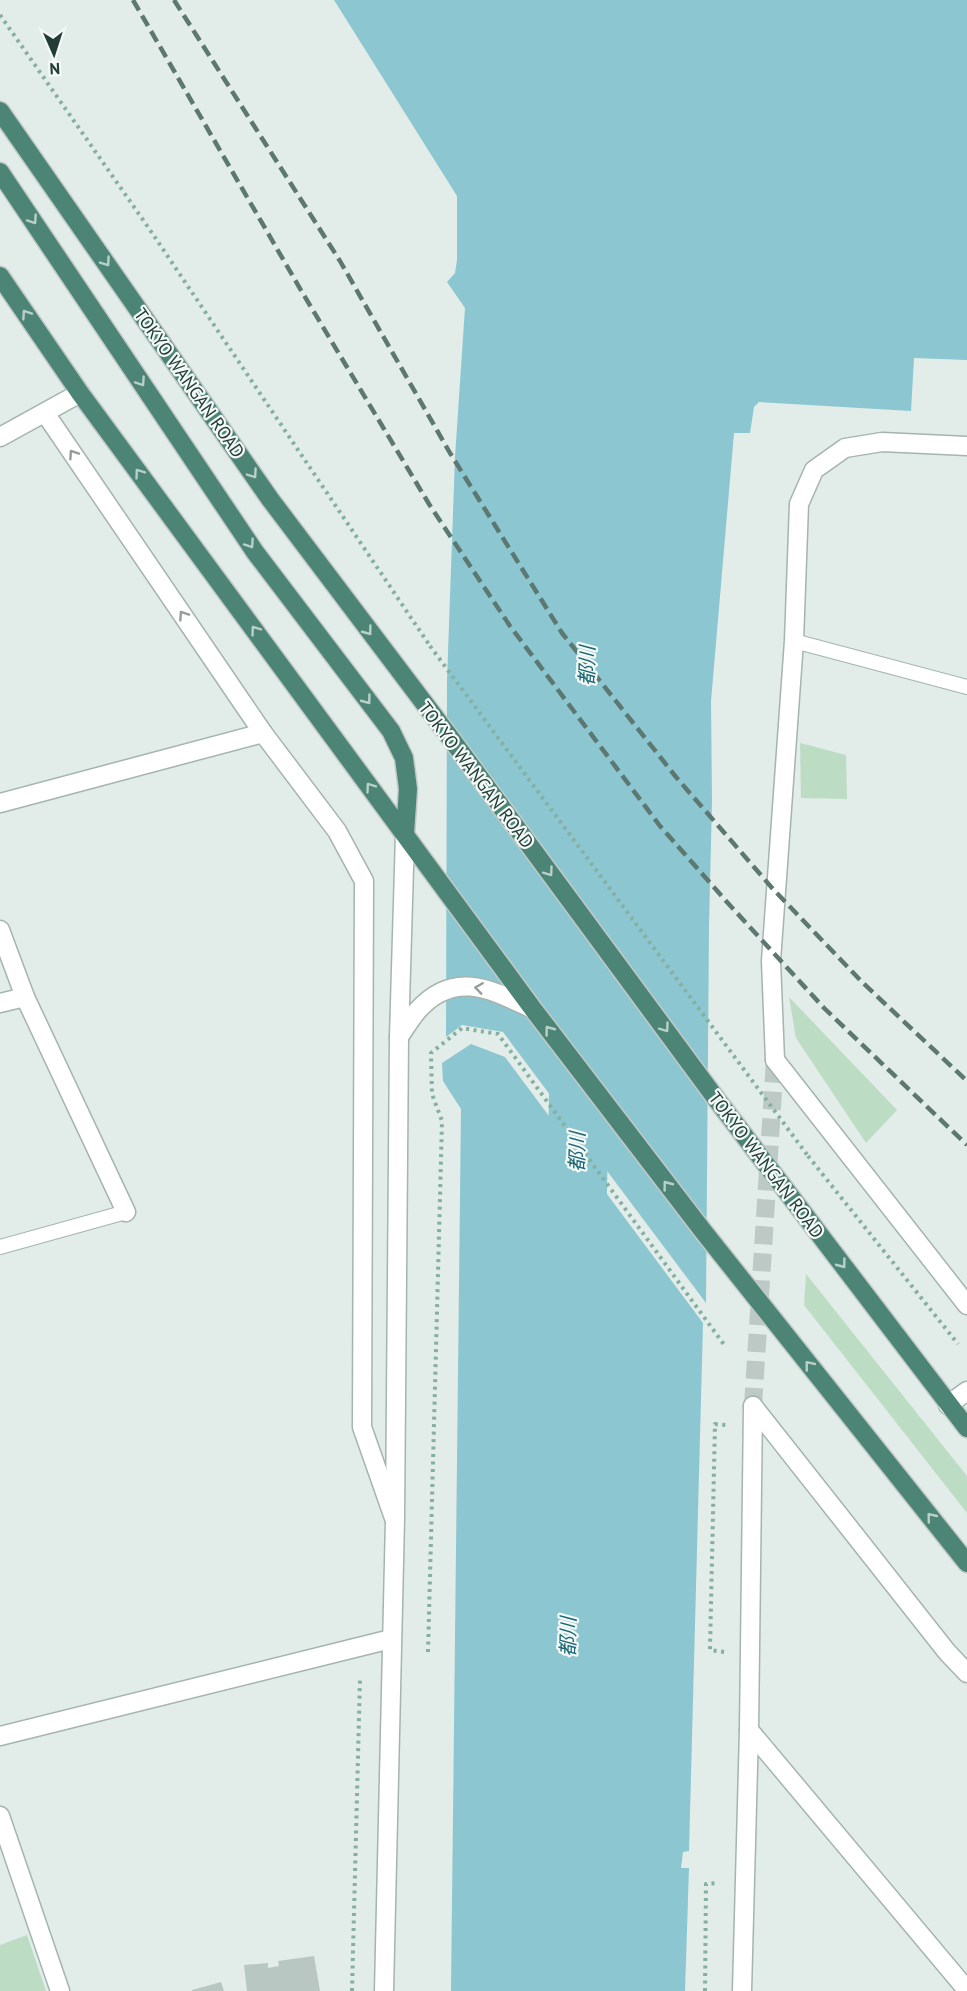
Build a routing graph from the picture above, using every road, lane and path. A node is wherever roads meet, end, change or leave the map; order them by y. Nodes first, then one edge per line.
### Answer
1 (0, 15) edge
2 (0, 111) edge
3 (0, 172) edge
4 (0, 276) edge
5 (80, 393) junction
6 (45, 412) junction
7 (0, 437) edge
8 (967, 446) edge
9 (794, 642) junction
10 (967, 687) edge
11 (263, 733) junction
12 (0, 803) edge
13 (405, 834) junction
14 (0, 930) edge
15 (25, 997) junction
16 (0, 1004) edge
17 (533, 1010) junction
18 (399, 1037) junction
19 (126, 1212) joint
20 (0, 1247) edge
21 (967, 1305) edge
22 (958, 1344) dead end
23 (725, 1346) dead end
24 (967, 1391) edge
25 (948, 1405) junction
26 (736, 1425) dead end
27 (967, 1428) edge
28 (395, 1519) junction
29 (967, 1563) edge
30 (391, 1639) junction
31 (428, 1652) dead end
32 (727, 1653) dead end
33 (967, 1674) edge
34 (360, 1678) dead end
35 (749, 1730) junction
36 (0, 1736) edge
37 (0, 1816) edge
38 (722, 1883) dead end
39 (967, 1990) edge
40 (60, 1991) edge
41 (352, 1991) edge
42 (384, 1991) edge
43 (705, 1991) edge
44 (742, 1991) edge

1 - 22 path, bridge
2 -> 25 highway, TOKYO WANGAN ROAD
3 -> 13 highway
5 -> 4 highway
5 - 6 street
13 -> 5 highway
6 - 7 street
11 -> 6 street
8 - 9 street
9 - 10 lane
9 - 21 street
11 - 12 street
11 - 28 street
13 - 17 highway
13 - 18 street
14 - 15 street
15 - 16 street
15 - 19 street
17 -> 18 street
29 -> 17 highway
18 - 28 street
19 - 20 lane
23 - 31 path
24 - 25 street
25 - 27 highway, TOKYO WANGAN ROAD
26 - 32 path
28 - 30 street
30 - 36 street
30 - 42 street
33 - 35 street
34 - 41 path
35 - 39 street
35 - 44 street
37 - 40 street
38 - 43 path

